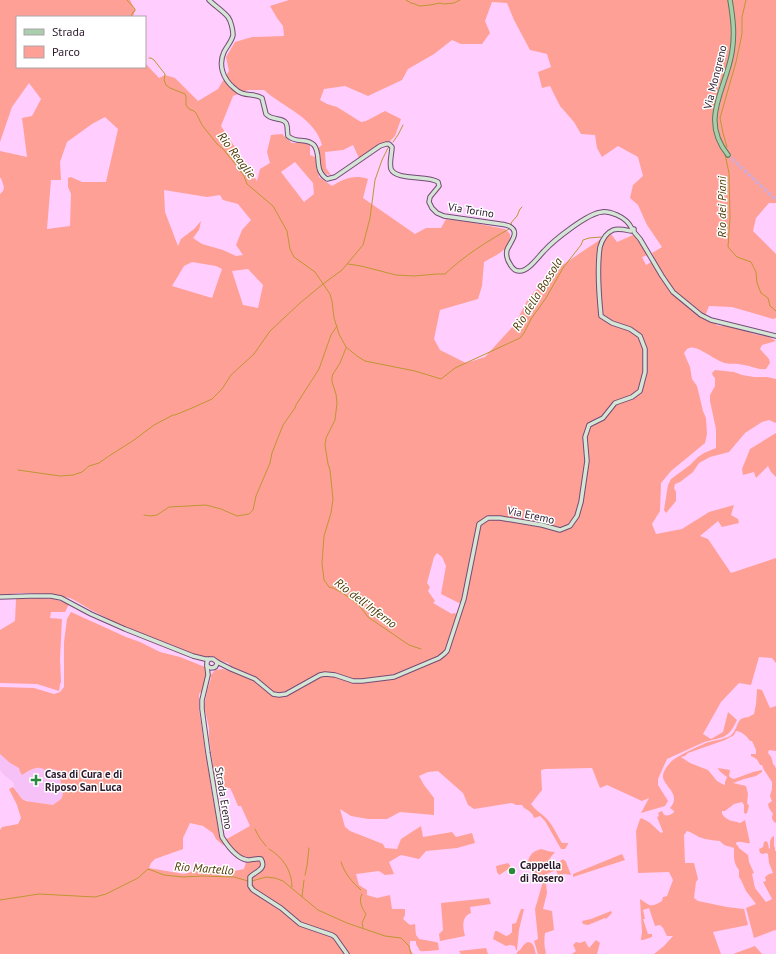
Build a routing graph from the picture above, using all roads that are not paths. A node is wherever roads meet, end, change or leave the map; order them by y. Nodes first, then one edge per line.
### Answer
1 (209, 0) edge
2 (730, 0) edge
3 (728, 154) tunnel mouth
4 (632, 231) junction
5 (776, 336) edge
6 (0, 597) edge
7 (193, 656) junction
8 (209, 659) junction
9 (216, 662) junction
10 (207, 665) junction
11 (214, 668) junction
12 (231, 670) junction
13 (207, 679) junction
14 (347, 954) edge

1 - 4 main road, Via Torino
2 - 3 main road, Via Mongreno
4 - 5 main road, Via Torino
4 - 12 main road, Via Eremo
6 - 7 main road
7 - 8 main road
7 - 10 main road
8 - 9 main road
8 - 10 main road
9 - 11 main road
9 - 12 main road, Via Eremo
10 - 11 main road
10 - 13 main road, Strada Eremo
11 - 12 main road, Via Eremo
11 - 13 main road, Strada Eremo
13 - 14 main road, Strada Eremo

